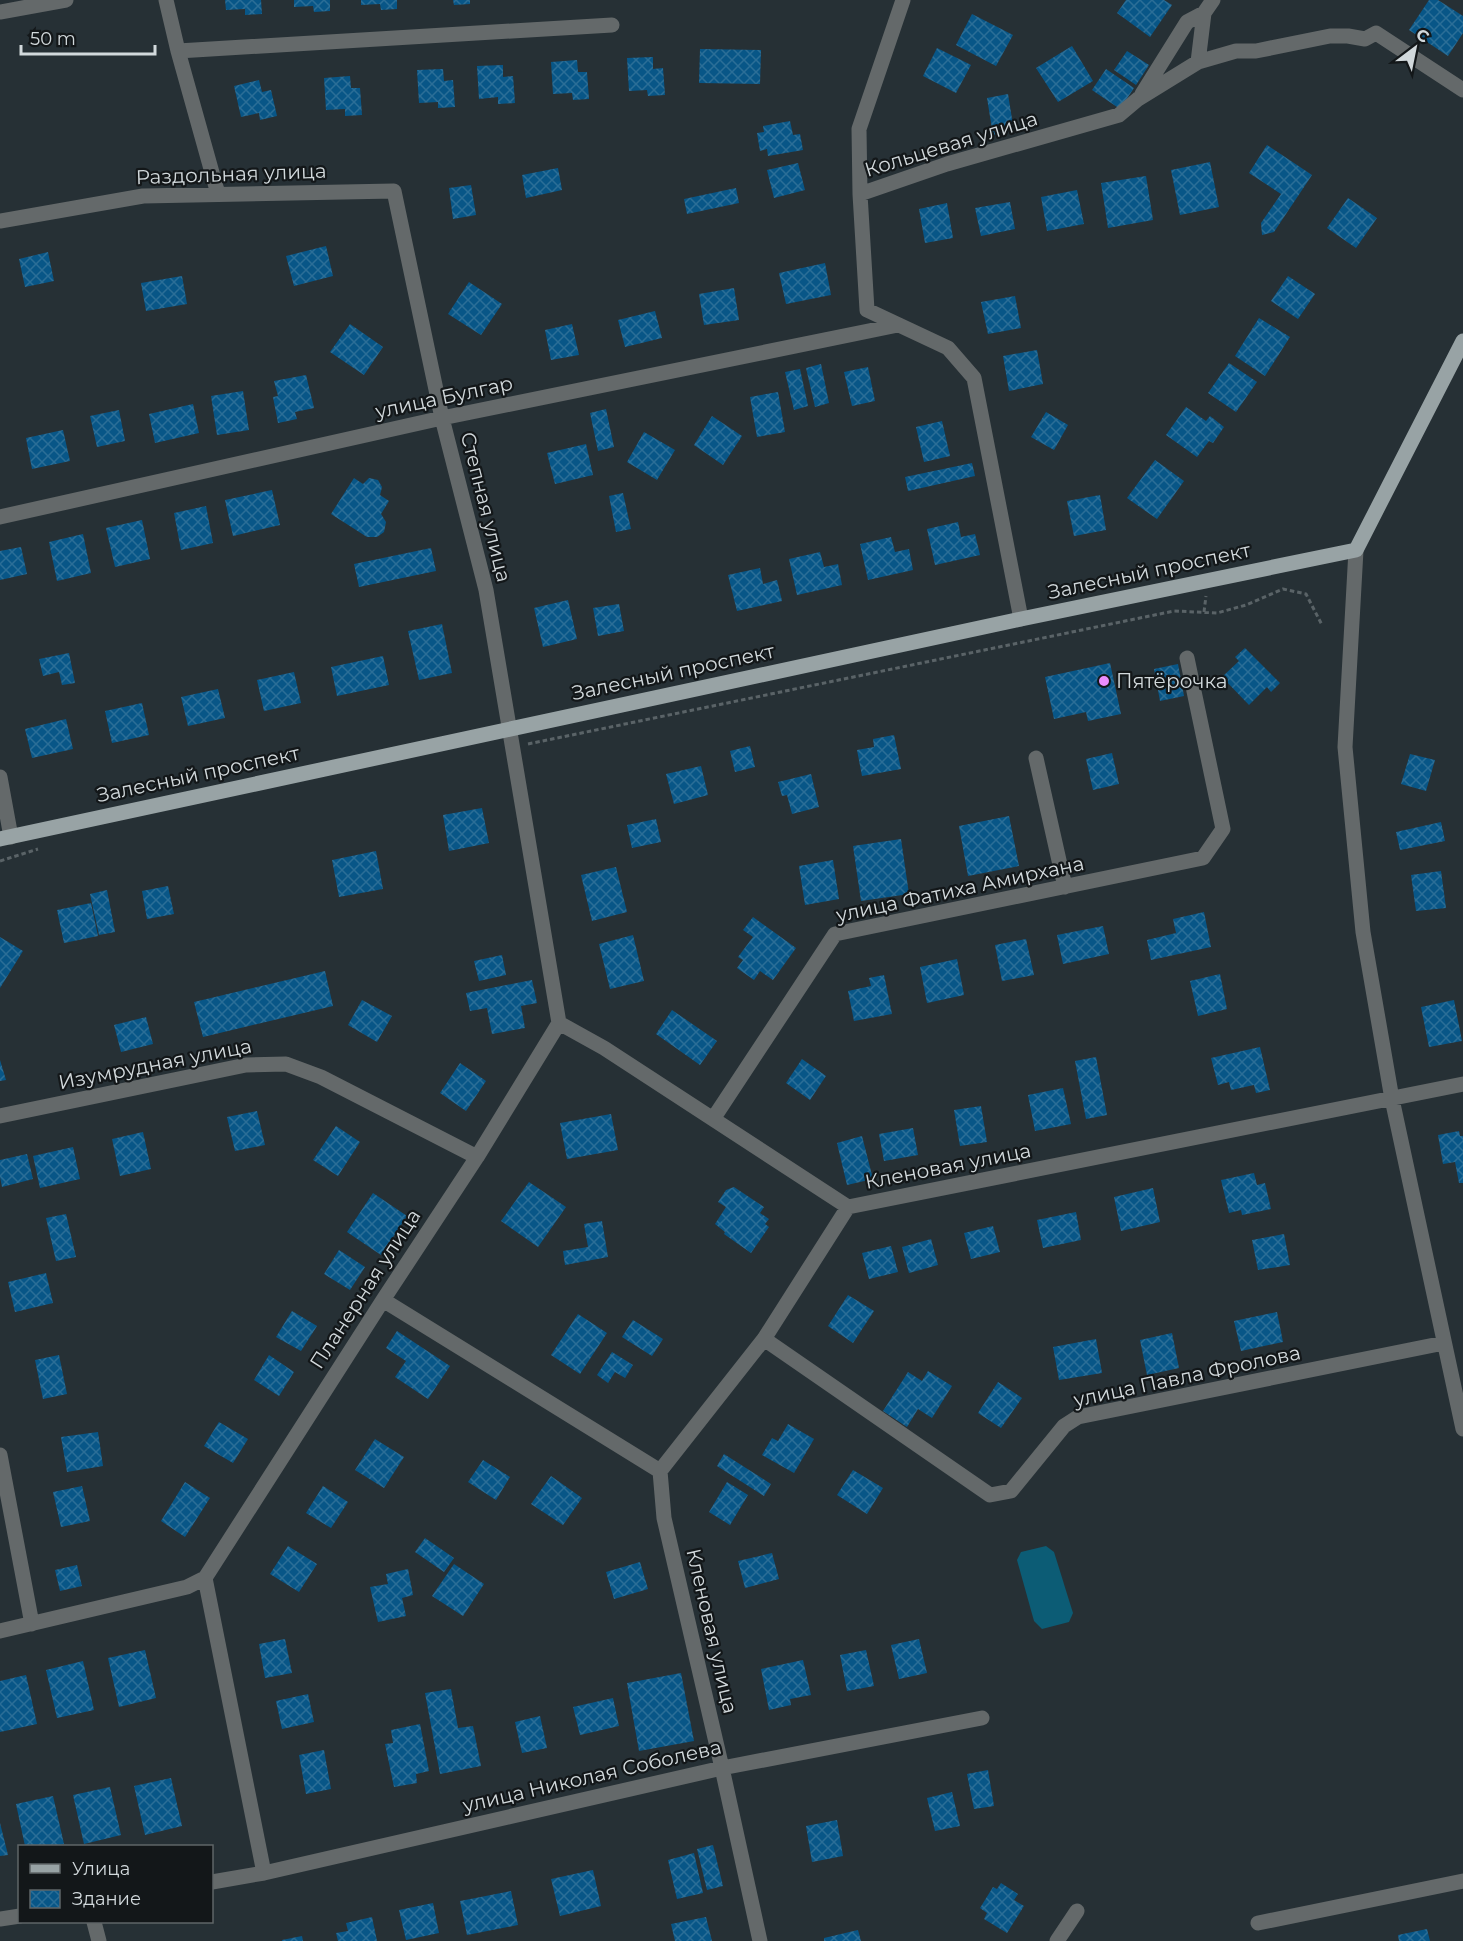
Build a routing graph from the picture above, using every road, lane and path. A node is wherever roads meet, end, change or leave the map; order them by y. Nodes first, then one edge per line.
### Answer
1 (66, 0) edge
2 (166, 0) edge
3 (903, 0) edge
4 (1214, 0) edge
5 (0, 12) edge
6 (1204, 13) junction
7 (612, 25) dead end
8 (178, 51) junction
9 (1198, 62) junction
10 (1463, 90) edge
11 (1138, 99) junction
12 (394, 191) joint
13 (218, 194) junction
14 (860, 194) junction
15 (0, 222) edge
16 (898, 324) junction
17 (1463, 341) edge
18 (442, 418) junction
19 (0, 517) edge
20 (1356, 550) junction
21 (1022, 619) junction
22 (1322, 625) dead end
23 (1187, 658) dead end
24 (508, 728) junction
25 (512, 747) junction
26 (1036, 758) dead end
27 (0, 777) edge
28 (5, 838) edge
29 (42, 847) dead end
30 (0, 861) edge
31 (1065, 887) junction
32 (559, 1023) junction
33 (1463, 1084) edge
34 (1392, 1099) junction
35 (0, 1116) edge
36 (713, 1119) junction
37 (477, 1157) junction
38 (848, 1207) junction
39 (383, 1300) junction
40 (764, 1339) junction
41 (1444, 1342) junction
42 (1463, 1430) edge
43 (0, 1455) edge
44 (660, 1471) junction
45 (205, 1578) junction
46 (32, 1624) junction
47 (0, 1631) edge
48 (982, 1718) dead end
49 (722, 1768) junction
50 (264, 1873) junction
51 (1463, 1881) edge
52 (213, 1882) edge
53 (1077, 1911) dead end
54 (18, 1916) edge
55 (0, 1919) edge
56 (94, 1923) edge
57 (1258, 1923) dead end
58 (99, 1941) edge
59 (760, 1941) edge
60 (1058, 1941) edge

1 - 5 street
2 - 8 street
3 - 14 street
4 - 6 street
6 - 9 street
6 - 11 street
7 - 8 street
8 - 13 street
9 - 10 street, Кольцевая улица
9 - 11 street, Кольцевая улица
11 - 14 street, Кольцевая улица
12 - 13 street, Раздольная улица
12 - 18 street, Степная улица
13 - 15 street, Раздольная улица
14 - 16 street, Кольцевая улица
16 - 18 street, улица Булгар
16 - 21 street, Кольцевая улица
17 - 20 main road
18 - 19 street, улица Булгар
18 - 24 street, Степная улица
20 - 21 main road, Залесный проспект
20 - 34 street
21 - 24 main road, Залесный проспект
22 - 25 path
23 - 31 street, улица Фатиха Амирхана
24 - 25 street, Степная улица
24 - 28 main road, Залесный проспект
25 - 32 street, Степная улица
26 - 31 street
27 - 28 street
29 - 30 path
31 - 36 street, улица Фатиха Амирхана
32 - 36 street, Кленовая улица
32 - 37 street, Планерная улица
33 - 34 street, Кленовая улица
34 - 38 street, Кленовая улица
34 - 41 street
35 - 37 street, Изумрудная улица
36 - 38 street, Кленовая улица
37 - 39 street, Планерная улица
38 - 40 street
39 - 44 street
39 - 45 street, Планерная улица
40 - 41 street, улица Павла Фролова
40 - 44 street
41 - 42 street
43 - 46 street
44 - 49 street, Кленовая улица
45 - 46 street
45 - 50 street
46 - 47 street
48 - 49 street, улица Николая Соболева
49 - 50 street, улица Николая Соболева
49 - 59 street, Кленовая улица
50 - 52 street, улица Николая Соболева
51 - 57 street
53 - 60 street
54 - 55 street
56 - 58 street

